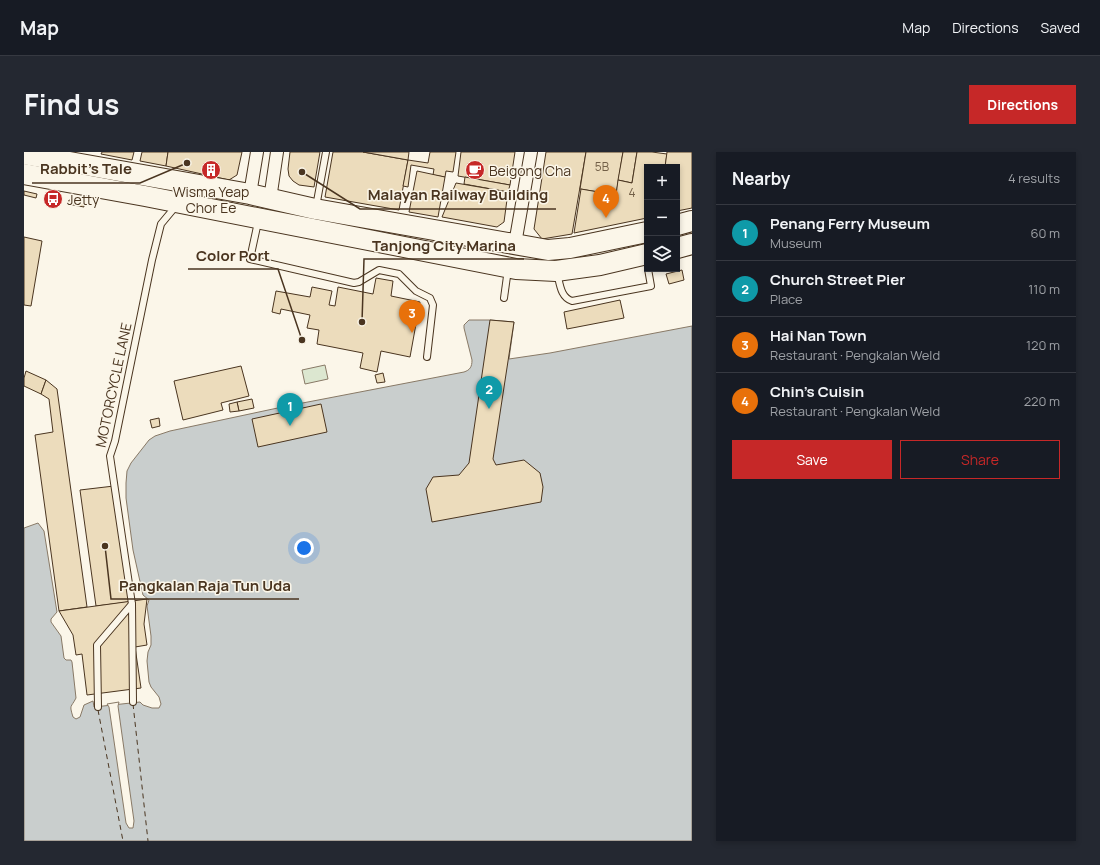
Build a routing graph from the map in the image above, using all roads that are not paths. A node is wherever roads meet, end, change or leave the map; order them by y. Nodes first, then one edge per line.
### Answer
1 (257, 152) edge
2 (277, 152) edge
3 (326, 152) edge
4 (531, 152) edge
5 (31, 154) edge
6 (24, 174) edge
7 (181, 193) junction
8 (250, 194) junction
9 (270, 199) junction
10 (315, 209) junction
11 (258, 218) junction
12 (692, 222) edge
13 (680, 224) edge
14 (644, 232) edge
15 (515, 244) junction
16 (692, 244) edge
17 (680, 247) edge
18 (644, 261) edge
19 (508, 268) junction
20 (556, 271) junction
21 (648, 272) edge
22 (504, 298) dead end
23 (427, 357) dead end
24 (132, 604) junction
25 (133, 702) dead end
26 (98, 707) dead end

1 - 8 street
2 - 9 street
3 - 10 lane
4 - 15 street
5 - 7 main road
6 - 7 main road
7 - 8 main road
7 - 11 main road
7 - 24 lane, MOTORCYCLE LANE
8 - 9 main road
9 - 10 main road
10 - 15 main road
11 - 19 main road
11 - 23 lane
12 - 13 main road
14 - 15 main road
16 - 17 main road
18 - 20 main road
19 - 20 main road
19 - 22 lane
20 - 21 lane
24 - 25 lane, MOTORCYCLE LANE
24 - 26 lane

